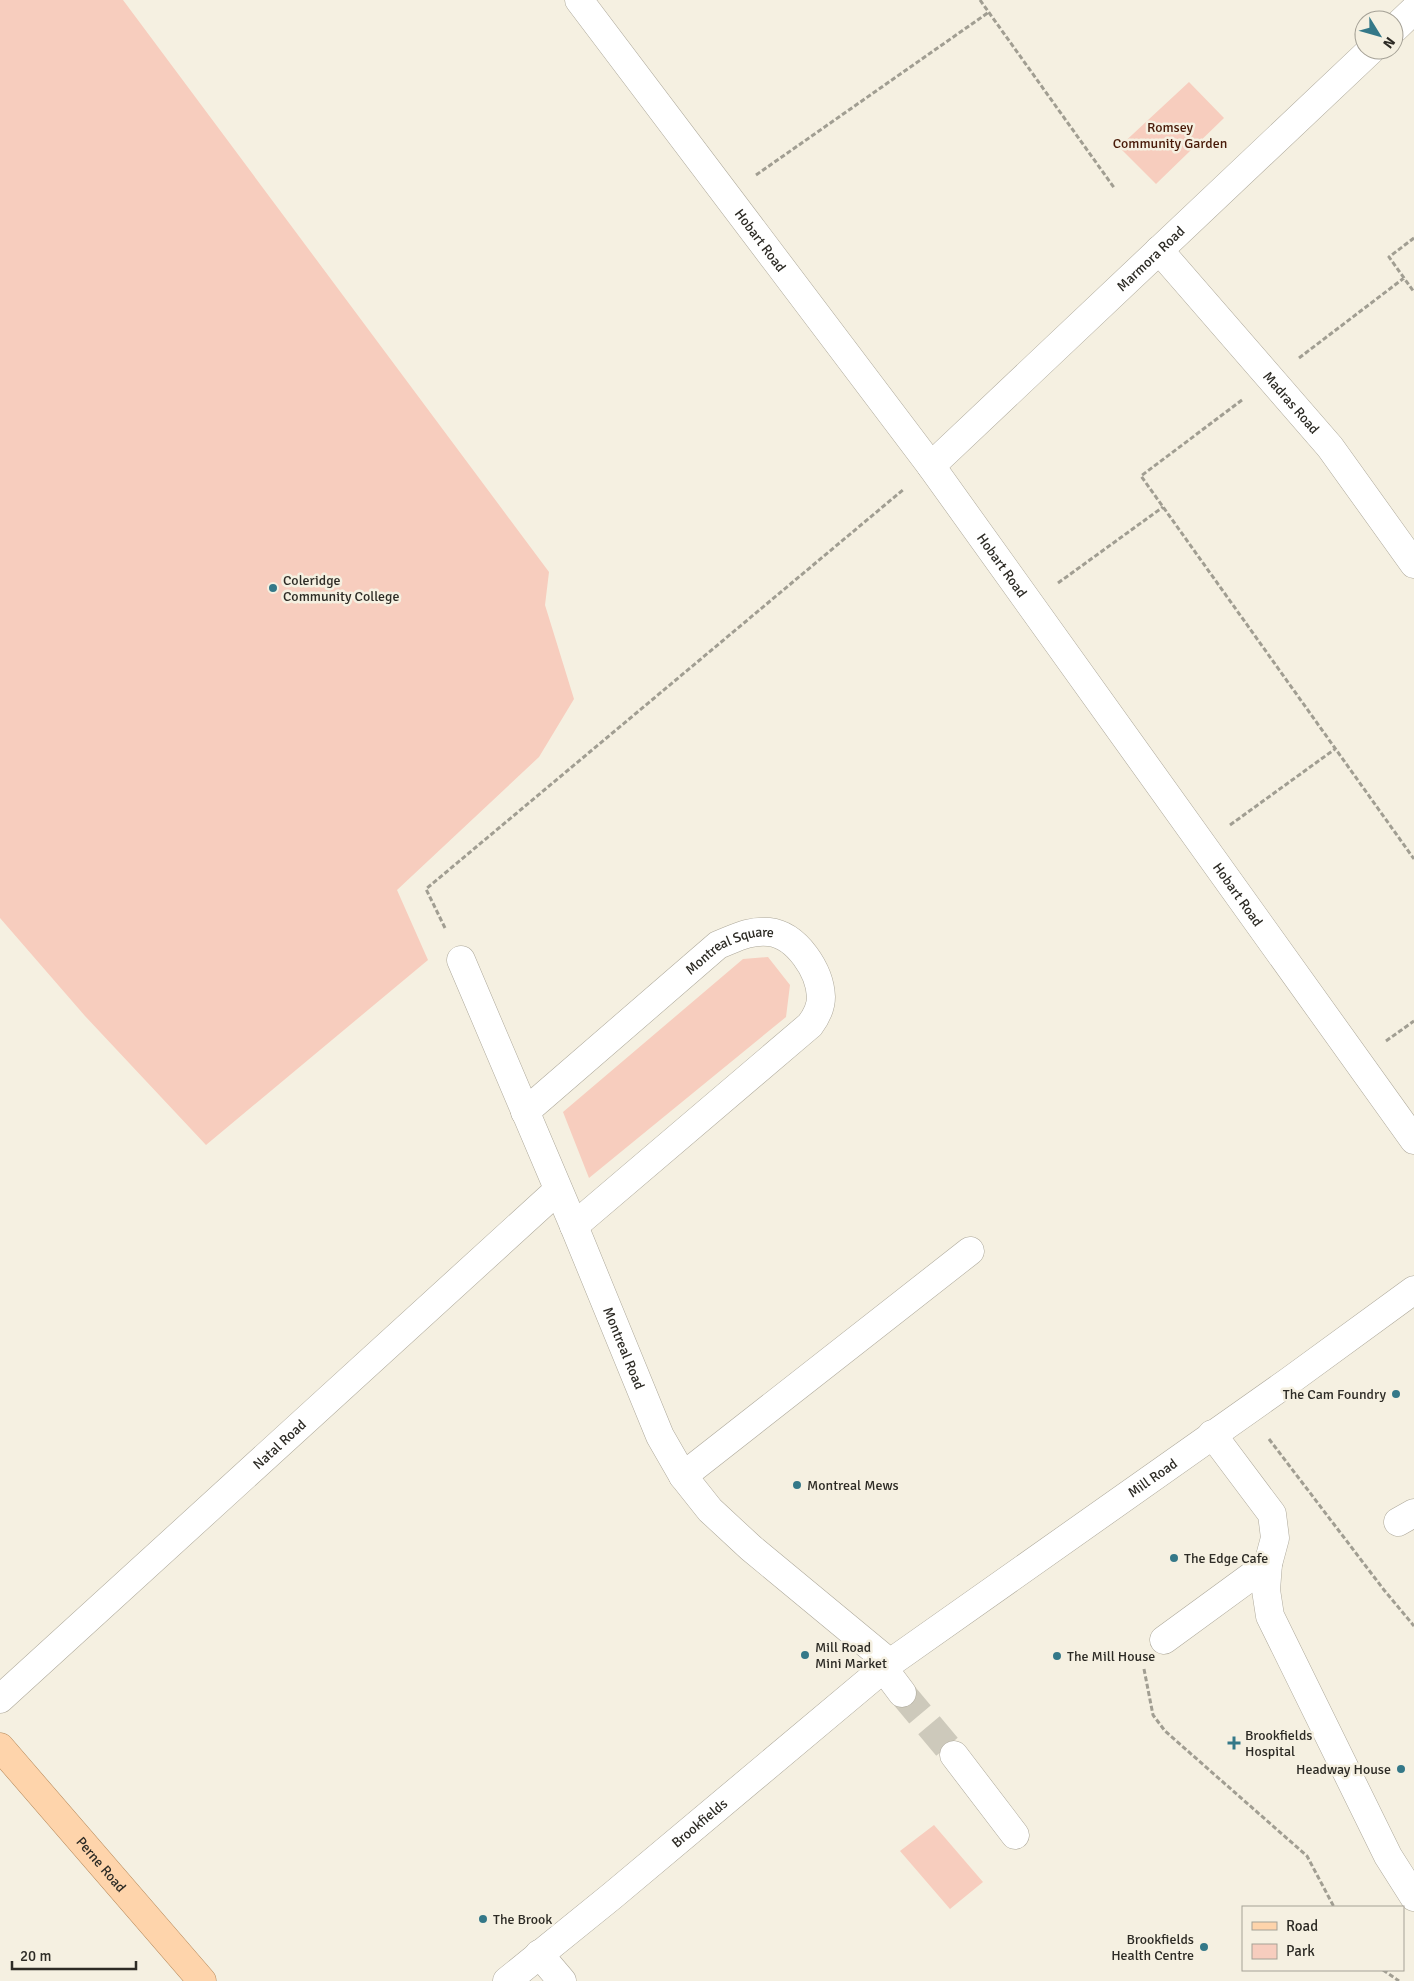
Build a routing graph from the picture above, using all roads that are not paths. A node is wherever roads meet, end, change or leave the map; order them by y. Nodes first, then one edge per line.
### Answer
1 (579, 0) edge
2 (1408, 0) edge
3 (1414, 8) edge
4 (1404, 18) edge
5 (1360, 60) edge
6 (1159, 250) junction
7 (931, 466) junction
8 (1414, 564) edge
9 (461, 960) road end
10 (525, 1112) junction
11 (1414, 1140) edge
12 (558, 1190) junction
13 (574, 1226) junction
14 (970, 1250) dead end
15 (1414, 1290) edge
16 (1212, 1434) junction
17 (683, 1476) junction
18 (1268, 1564) junction
19 (1164, 1640) road end
20 (887, 1666) junction
21 (902, 1693) tunnel mouth
22 (0, 1699) edge
23 (0, 1747) edge
24 (954, 1755) tunnel mouth
25 (1015, 1835) dead end
26 (1414, 1897) edge
27 (540, 1954) junction
28 (202, 1981) edge
29 (507, 1981) edge
30 (562, 1981) edge

1 - 7 street, Hobart Road
2 - 3 street
3 - 4 street
5 - 6 street, Marmora Road
6 - 7 street, Marmora Road
6 - 8 street, Madras Road
7 - 11 street, Hobart Road
9 - 10 street, Montreal Road
10 - 12 street, Montreal Road
10 - 13 street, Montreal Square
12 - 13 street, Montreal Road
12 - 22 street, Natal Road
13 - 17 street, Montreal Road
14 - 17 street
15 - 16 street, Mill Road
16 - 18 street
16 - 20 street, Mill Road
17 - 20 street, Montreal Road
18 - 19 street
18 - 26 street
20 - 21 street, Montreal Road
20 - 27 street, Brookfields
23 - 28 main road, Perne Road
24 - 25 street
27 - 29 street, Brookfields
27 - 30 street

